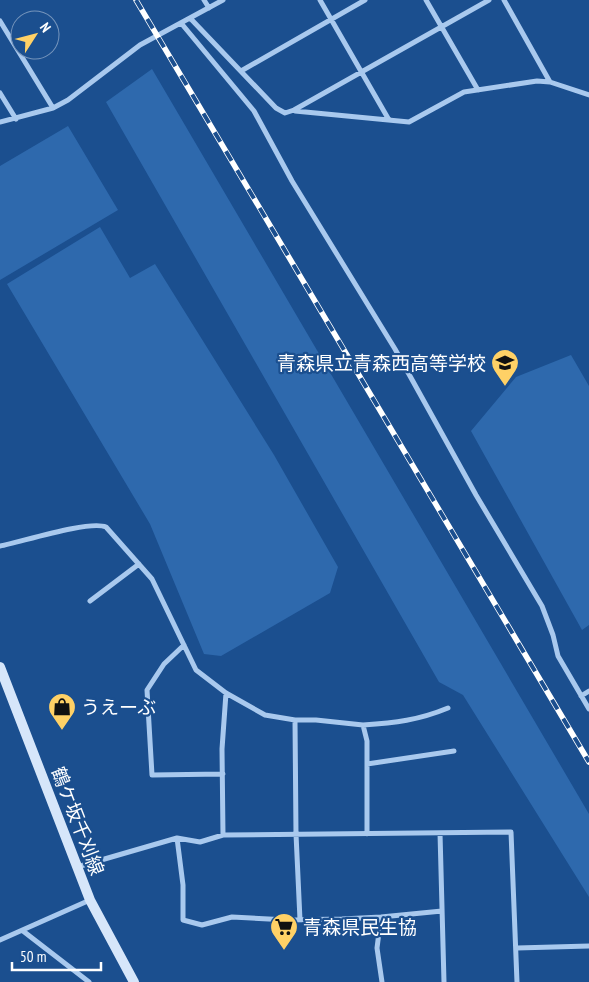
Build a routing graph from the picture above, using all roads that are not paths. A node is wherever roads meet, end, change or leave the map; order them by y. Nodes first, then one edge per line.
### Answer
1 (204, 0) edge
2 (223, 0) edge
3 (320, 0) edge
4 (365, 0) edge
5 (426, 0) edge
6 (489, 0) edge
7 (504, 0) edge
8 (209, 8) junction
9 (190, 18) junction
10 (331, 19) junction
11 (0, 21) edge
12 (181, 23) junction
13 (442, 27) junction
14 (241, 71) junction
15 (362, 72) junction
16 (550, 82) junction
17 (478, 90) junction
18 (0, 93) edge
19 (589, 95) edge
20 (53, 108) junction
21 (294, 110) junction
22 (16, 119) junction
23 (389, 120) junction
24 (0, 122) edge
25 (0, 546) edge
26 (139, 564) junction
27 (90, 601) dead end
28 (184, 645) junction
29 (0, 667) edge
30 (589, 691) edge
31 (226, 693) junction
32 (581, 696) junction
33 (448, 708) dead end
34 (589, 709) edge
35 (296, 720) junction
36 (363, 725) junction
37 (454, 751) dead end
38 (367, 764) junction
39 (223, 774) junction
40 (440, 833) junction
41 (296, 834) junction
42 (367, 834) junction
43 (223, 835) junction
44 (177, 838) junction
45 (77, 868) junction
46 (90, 900) junction
47 (442, 911) junction
48 (381, 917) junction
49 (300, 920) junction
50 (23, 931) junction
51 (0, 940) edge
52 (589, 946) edge
53 (517, 948) junction
54 (89, 982) edge
55 (134, 982) edge
56 (382, 982) edge
57 (444, 982) edge
58 (517, 982) edge

1 - 8 street
2 - 8 street
3 - 10 street
4 - 10 street
5 - 13 street
6 - 13 street
7 - 16 street
8 - 9 street
9 - 12 street
9 - 14 street
10 - 14 street
10 - 15 street
11 - 20 street
12 - 20 street
12 - 32 street
13 - 15 street
13 - 17 street
14 - 21 street
15 - 21 street
15 - 23 street
16 - 17 street
16 - 19 street
17 - 23 street
18 - 22 street
20 - 22 street
21 - 23 street
22 - 24 street
25 - 26 street
26 - 27 street
26 - 28 street
28 - 31 street
28 - 39 street
29 - 45 main road, 鶴ケ坂千刈線
30 - 32 street
31 - 35 street
31 - 39 street
32 - 34 street
33 - 36 street
35 - 36 street
35 - 41 street
36 - 38 street
37 - 38 street
38 - 42 street
39 - 43 street
40 - 42 street
40 - 47 street
40 - 53 street
41 - 42 street
41 - 43 street
41 - 49 street
43 - 44 street
44 - 45 street
44 - 49 street
45 - 46 main road, 鶴ケ坂千刈線
46 - 50 street
46 - 55 main road, 鶴ケ坂千刈線
47 - 48 street
47 - 57 street
48 - 49 street
48 - 56 street
50 - 51 street
50 - 54 street
52 - 53 street
53 - 58 street

